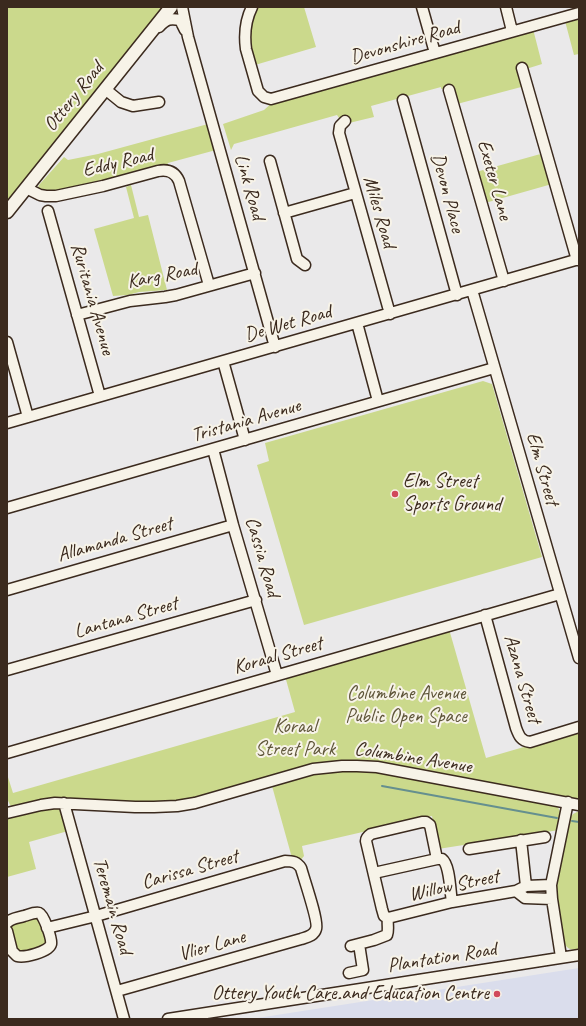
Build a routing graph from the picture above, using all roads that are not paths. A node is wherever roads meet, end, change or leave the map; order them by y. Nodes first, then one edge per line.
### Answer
1 (172, 7) edge
2 (182, 7) edge
3 (252, 7) edge
4 (422, 7) edge
5 (506, 7) edge
6 (579, 13) edge
7 (180, 20) junction
8 (512, 31) junction
9 (188, 37) junction
10 (435, 53) junction
11 (133, 55) junction
12 (522, 68) dead end
13 (105, 89) junction
14 (450, 90) dead end
15 (403, 100) dead end
16 (159, 102) dead end
17 (345, 121) dead end
18 (270, 161) dead end
19 (26, 188) junction
20 (355, 194) junction
21 (48, 211) dead end
22 (7, 212) edge
23 (284, 213) junction
24 (578, 260) edge
25 (305, 265) dead end
26 (255, 273) junction
27 (504, 281) junction
28 (209, 285) junction
29 (472, 290) junction
30 (457, 295) junction
31 (390, 314) junction
32 (77, 315) junction
33 (357, 323) junction
34 (7, 342) edge
35 (275, 347) junction
36 (223, 361) junction
37 (494, 368) junction
38 (100, 396) junction
39 (378, 402) junction
40 (28, 417) junction
41 (7, 423) edge
42 (245, 440) junction
43 (213, 449) junction
44 (7, 508) edge
45 (233, 525) junction
46 (7, 590) edge
47 (560, 594) junction
48 (256, 600) junction
49 (486, 615) junction
50 (579, 658) edge
51 (7, 670) edge
52 (277, 675) junction
53 (579, 727) edge
54 (7, 753) edge
55 (568, 802) junction
56 (64, 803) junction
57 (579, 805) edge
58 (7, 812) edge
59 (545, 837) dead end
60 (521, 840) junction
61 (469, 849) dead end
62 (437, 859) junction
63 (374, 873) junction
64 (551, 885) junction
65 (526, 886) junction
66 (516, 891) junction
67 (552, 899) junction
68 (452, 902) junction
69 (96, 916) junction
70 (388, 918) junction
71 (7, 923) edge
72 (47, 928) junction
73 (7, 931) edge
74 (315, 932) joint
75 (579, 955) edge
76 (561, 957) junction
77 (350, 973) dead end
78 (117, 991) junction
79 (124, 1019) edge
80 (168, 1019) edge

1 - 7 street, Link Road
1 - 11 main road, Ottery Road
2 - 9 street, Link Road
3 - 10 street, Devonshire Road
4 - 10 street
5 - 8 street
6 - 8 street, Devonshire Road
7 - 9 street, Link Road
7 - 11 street
8 - 10 street, Devonshire Road
9 - 26 street, Link Road
11 - 13 main road, Ottery Road
12 - 24 street
13 - 16 street
13 - 19 main road, Ottery Road
14 - 27 street, Exeter Lane
15 - 30 street, Devon Place
17 - 20 street, Miles Road
18 - 23 street
19 - 22 main road, Ottery Road
19 - 28 street, Eddy Road
20 - 23 street
20 - 31 street, Miles Road
21 - 32 street, Ruritania Avenue
23 - 25 street
24 - 27 street, De Wet Road
26 - 28 street, Karg Road
26 - 35 street, Link Road
27 - 29 street, De Wet Road
28 - 32 street, Karg Road
29 - 30 street, De Wet Road
29 - 37 street, Elm Street
30 - 31 street, De Wet Road
31 - 33 street, De Wet Road
32 - 38 street, Ruritania Avenue
33 - 35 street, De Wet Road
33 - 39 street
34 - 40 street
35 - 36 street, De Wet Road
36 - 38 street, De Wet Road
36 - 42 street
37 - 39 street, Tristania Avenue
37 - 47 street, Elm Street
38 - 40 street, De Wet Road
39 - 42 street, Tristania Avenue
40 - 41 street, De Wet Road
42 - 43 street, Tristania Avenue
43 - 44 street, Tristania Avenue
43 - 45 street, Cassia Road
45 - 46 street, Allamanda Street
45 - 48 street, Cassia Road
47 - 49 street, Koraal Street
47 - 50 street, Elm Street
48 - 51 street, Lantana Street
48 - 52 street, Cassia Road
49 - 52 street, Koraal Street
49 - 53 street, Azana Street
52 - 54 street, Koraal Street
55 - 56 street, Columbine Avenue
55 - 57 street, Columbine Avenue
55 - 64 street
56 - 58 street, Columbine Avenue
56 - 69 street, Teremain Road
59 - 60 street
60 - 61 street
60 - 65 street
62 - 63 street
62 - 63 street
62 - 68 street
63 - 70 street
64 - 65 street, Willow Street
64 - 67 street
65 - 66 street, Willow Street
66 - 67 street, Willow Street
66 - 68 street, Willow Street
67 - 76 street
68 - 70 street, Willow Street
69 - 72 street, Carissa Street
69 - 74 street, Carissa Street
69 - 78 street, Teremain Road
70 - 77 street
71 - 72 street
72 - 73 street
74 - 78 street, Vlier Lane
75 - 76 street, Plantation Road
76 - 80 street, Plantation Road
78 - 79 street, Teremain Road

